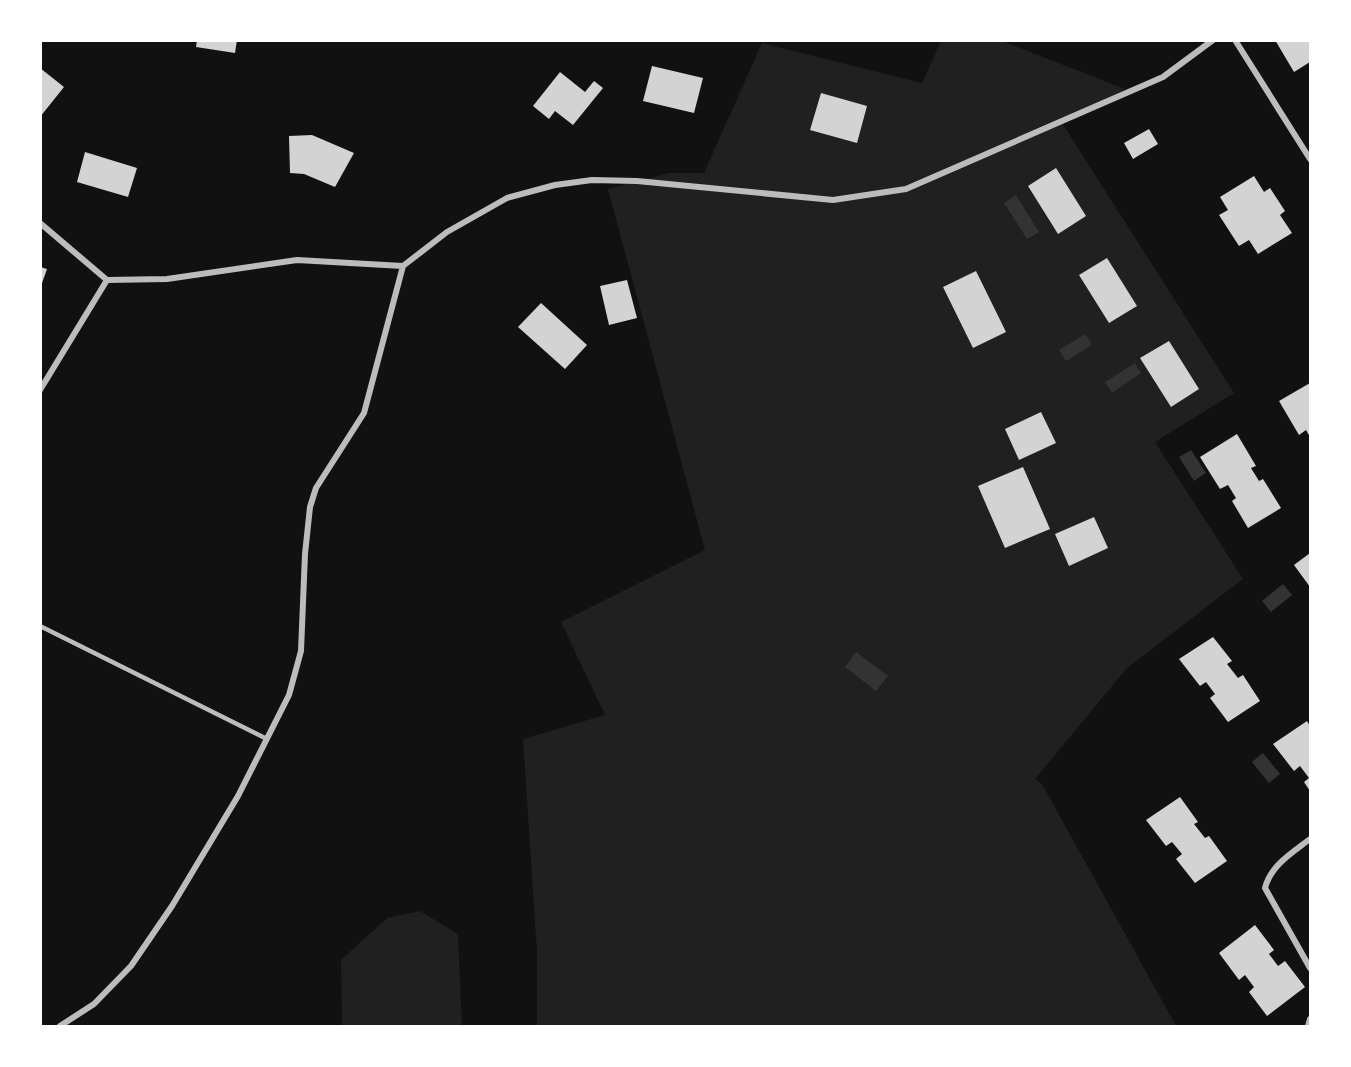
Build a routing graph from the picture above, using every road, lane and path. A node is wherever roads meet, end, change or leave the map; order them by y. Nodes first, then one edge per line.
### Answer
1 (1213, 40) edge
2 (1234, 40) edge
3 (1311, 159) edge
4 (40, 223) edge
5 (402, 266) junction
6 (107, 280) junction
7 (40, 390) edge
8 (40, 626) edge
9 (267, 739) junction
10 (1311, 839) edge
11 (1311, 968) edge
12 (1311, 1019) edge
13 (60, 1026) edge
14 (1308, 1026) edge

1 - 5 street
2 - 3 street
4 - 6 street
5 - 6 street
5 - 9 street
6 - 7 street
8 - 9 lane
9 - 13 street
10 - 11 street
12 - 14 street

